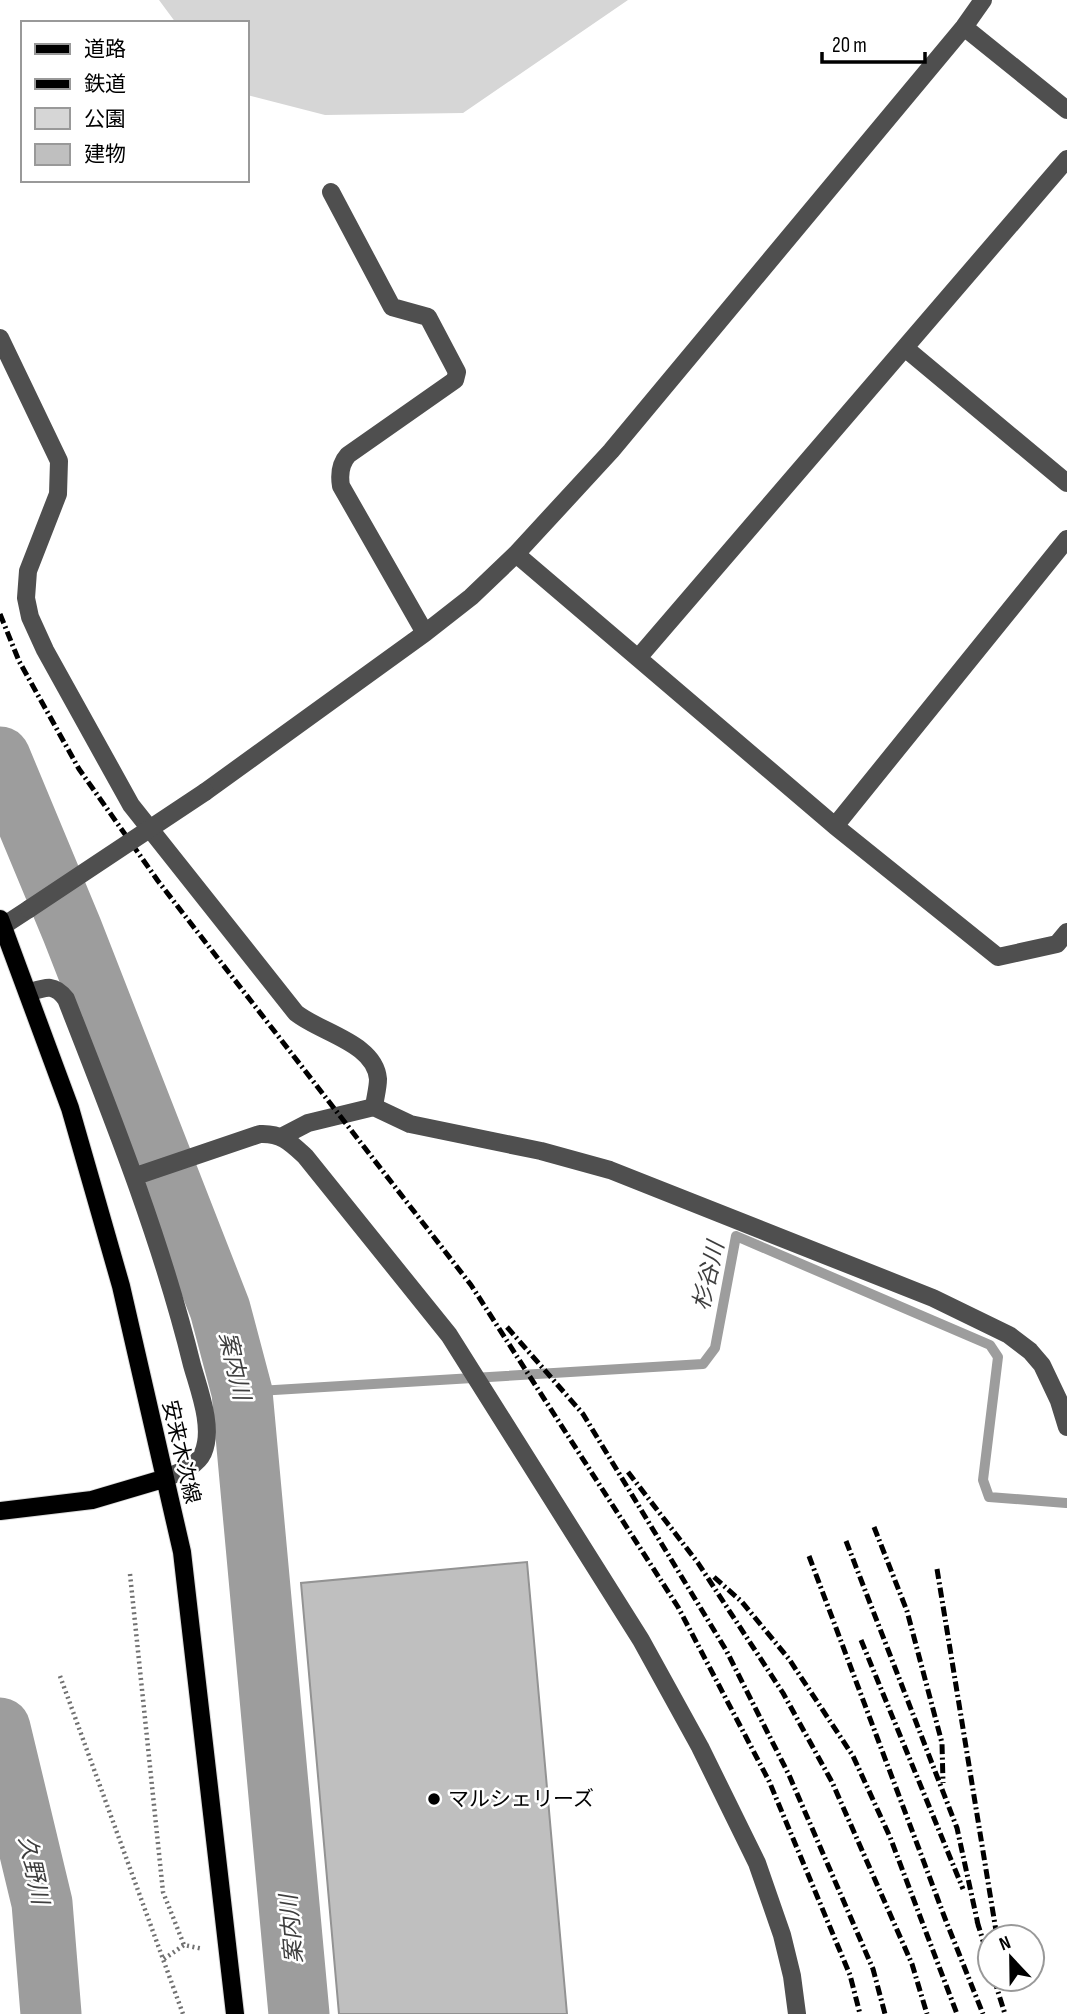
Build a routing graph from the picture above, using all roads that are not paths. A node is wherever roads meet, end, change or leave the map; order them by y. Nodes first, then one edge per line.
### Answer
1 (983, 0) edge
2 (964, 27) junction
3 (1067, 110) edge
4 (1067, 159) edge
5 (331, 192) dead end
6 (0, 338) edge
7 (905, 348) junction
8 (1067, 483) edge
9 (1067, 539) edge
10 (516, 554) junction
11 (425, 634) junction
12 (638, 657) junction
13 (835, 826) junction
14 (1, 922) edge
15 (1067, 932) edge
16 (29, 993) junction
17 (374, 1107) junction
18 (283, 1136) junction
19 (135, 1176) junction
20 (1067, 1427) edge
21 (163, 1479) junction
22 (0, 1511) edge
23 (235, 2014) edge
24 (797, 2014) edge

1 - 2 street
2 - 3 street
2 - 10 street
4 - 7 street
5 - 11 street
6 - 17 street
7 - 8 street
7 - 12 street
9 - 13 street
10 - 11 street
10 - 12 street
11 - 14 street, bridge
12 - 13 street
13 - 15 street
14 - 16 main road, 安来木次線
16 - 19 street
16 - 21 main road, 安来木次線
17 - 18 street
17 - 20 street
18 - 19 street
18 - 24 street
19 - 21 street
21 - 22 main road
21 - 23 main road, 安来木次線

